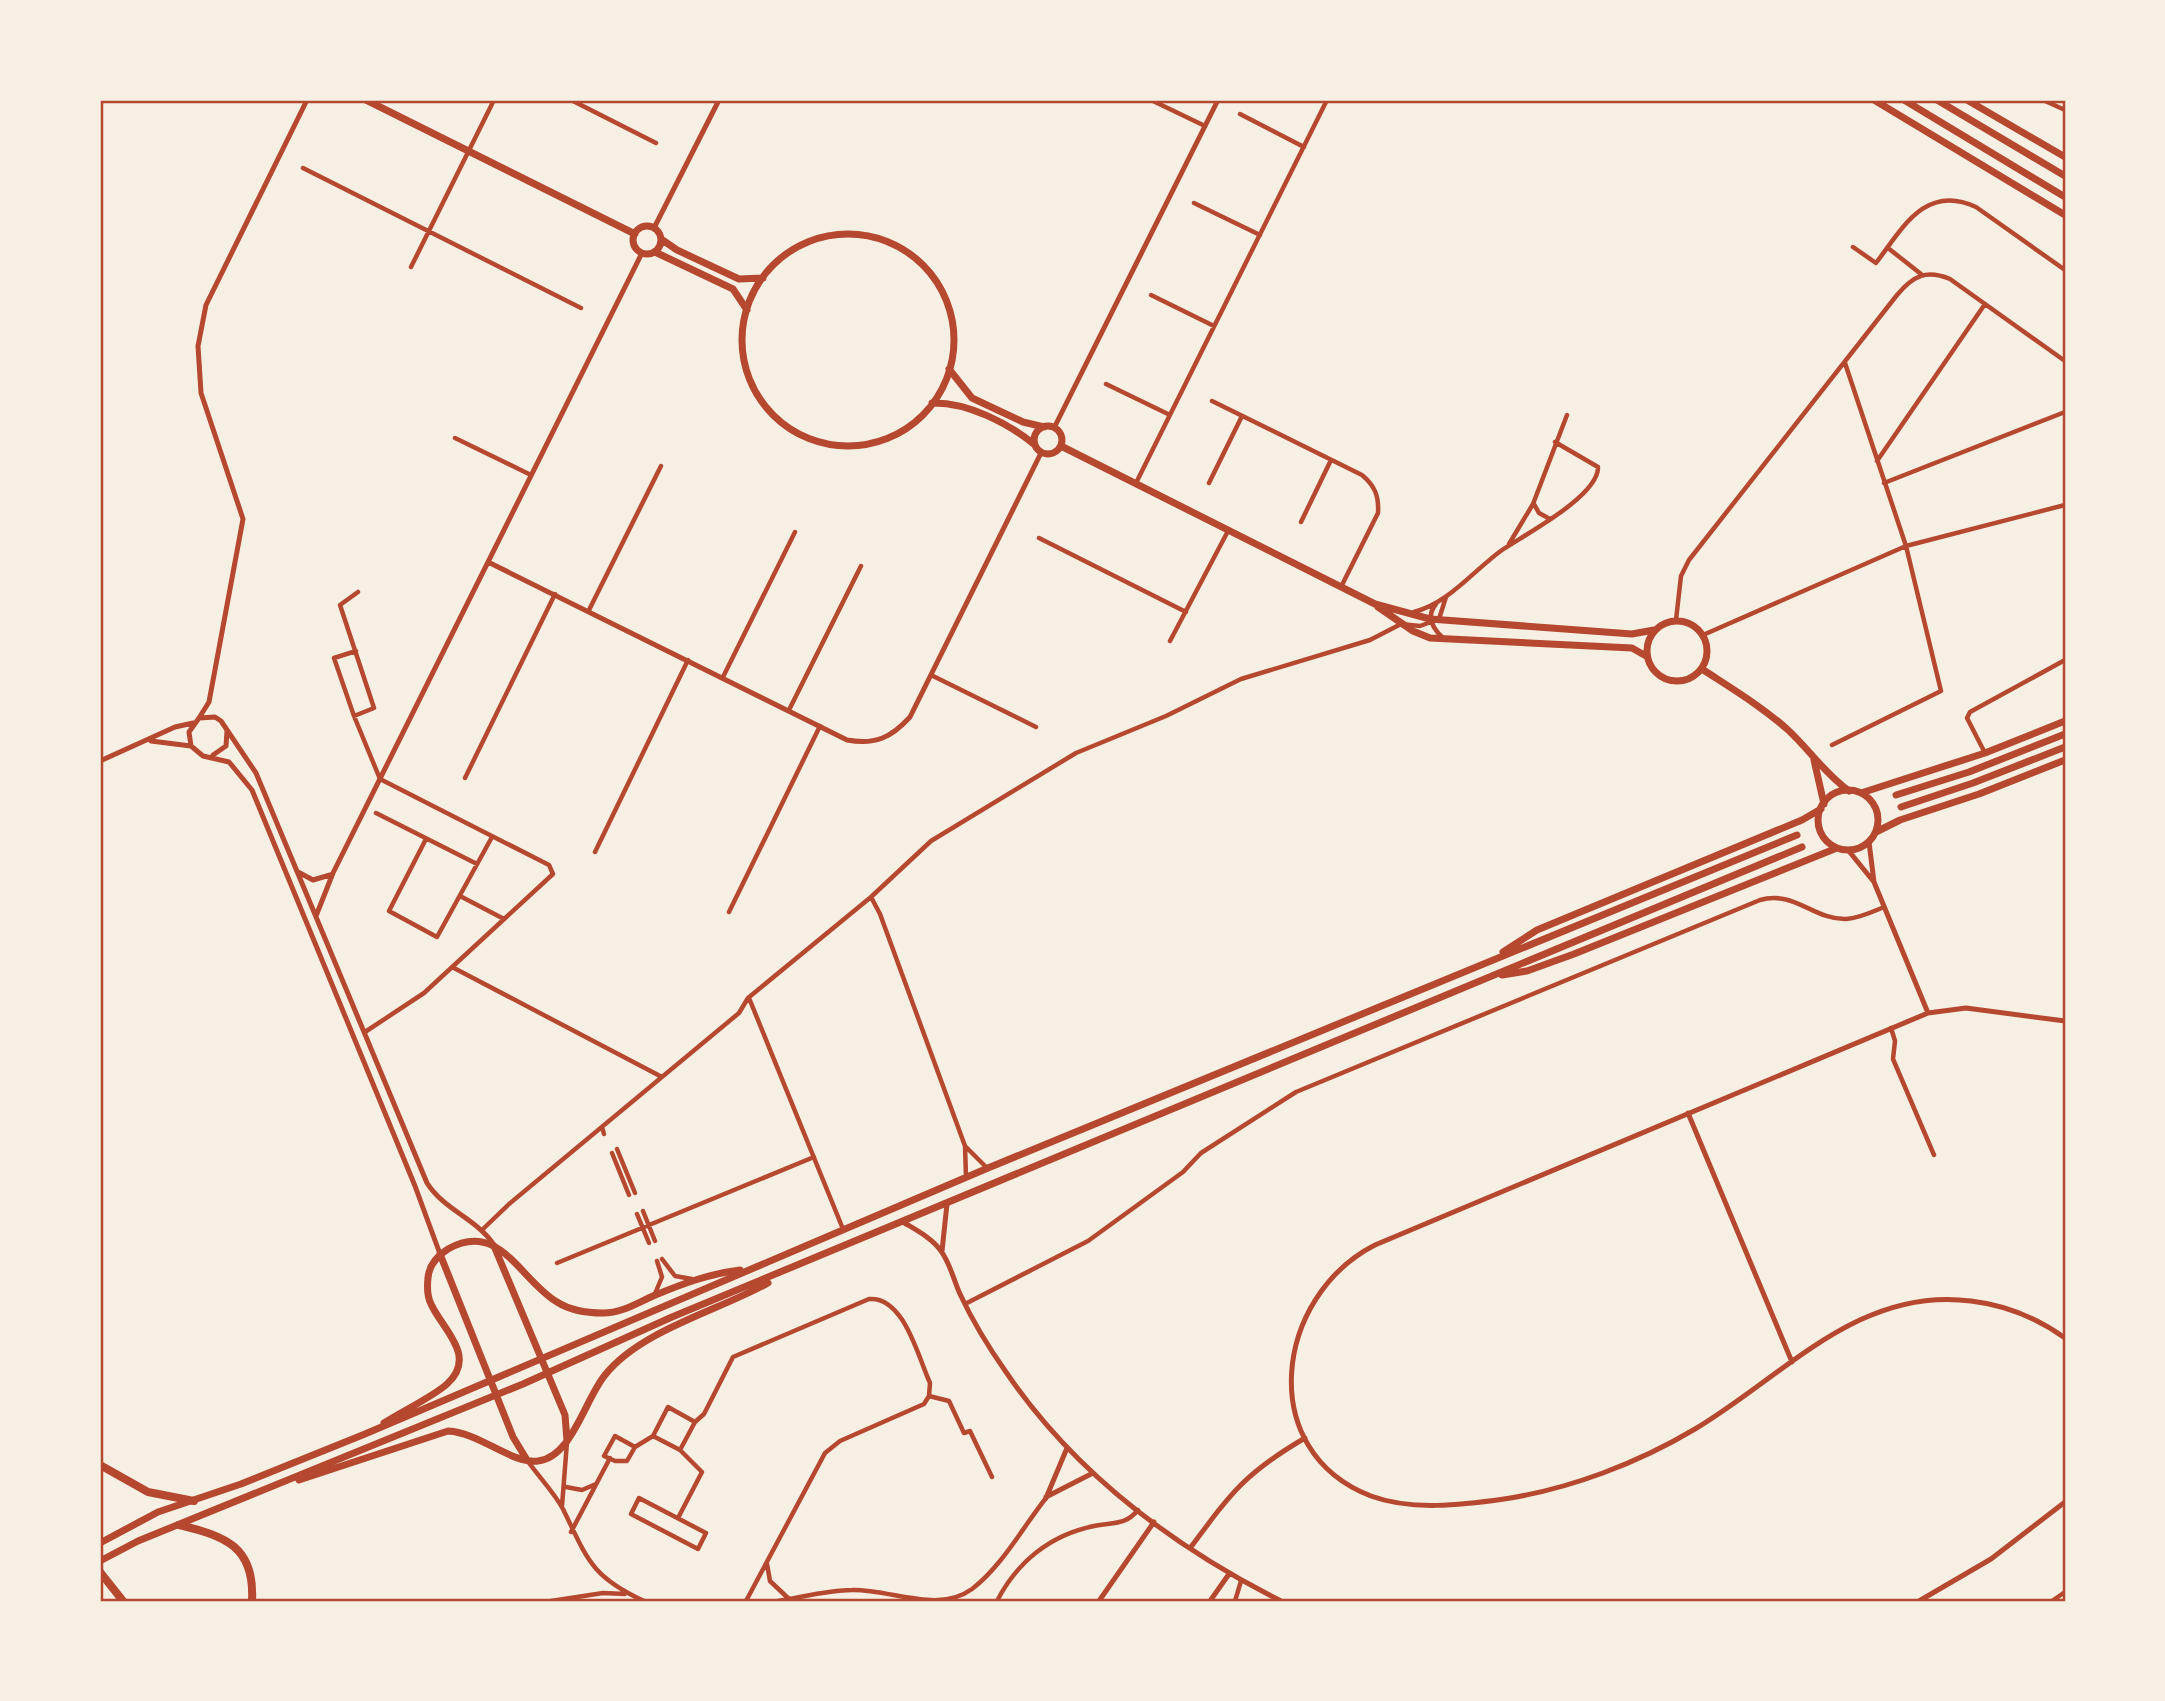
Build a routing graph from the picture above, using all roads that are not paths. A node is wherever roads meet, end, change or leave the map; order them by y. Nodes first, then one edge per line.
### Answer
1 (307, 100) edge
2 (366, 100) edge
3 (494, 100) edge
4 (570, 100) edge
5 (719, 100) edge
6 (1151, 100) edge
7 (1218, 100) edge
8 (1327, 100) edge
9 (1874, 100) edge
10 (1904, 100) edge
11 (1937, 100) edge
12 (1967, 100) edge
13 (2029, 100) edge
14 (2045, 101) edge
15 (2065, 110) edge
16 (1240, 114) dead end
17 (1205, 126) junction
18 (656, 143) dead end
19 (1304, 146) junction
20 (469, 151) junction
21 (2065, 157) edge
22 (303, 168) dead end
23 (2065, 176) edge
24 (2065, 197) edge
25 (1194, 203) dead end
26 (2065, 215) edge
27 (654, 228) junction
28 (430, 229) junction
29 (635, 234) junction
30 (1260, 235) junction
31 (661, 239) junction
32 (1853, 247) dead end
33 (1888, 248) junction
34 (655, 252) junction
35 (642, 253) junction
36 (411, 267) dead end
37 (2065, 270) edge
38 (1921, 274) junction
39 (763, 278) junction
40 (1151, 295) dead end
41 (1985, 303) junction
42 (581, 307) dead end
43 (747, 310) junction
44 (1214, 326) junction
45 (2065, 361) edge
46 (1845, 363) junction
47 (949, 369) junction
48 (1107, 384) dead end
49 (1212, 401) dead end
50 (932, 403) junction
51 (2065, 412) edge
52 (1170, 415) junction
53 (1567, 415) dead end
54 (1242, 416) junction
55 (1044, 427) junction
56 (1054, 428) junction
57 (455, 438) dead end
58 (1555, 442) junction
59 (1035, 445) junction
60 (1061, 446) junction
61 (1041, 453) junction
62 (1331, 460) junction
63 (1877, 462) junction
64 (661, 466) dead end
65 (531, 475) junction
66 (1209, 483) dead end
67 (1884, 483) junction
68 (1135, 484) junction
69 (1533, 504) junction
70 (2065, 505) edge
71 (1551, 519) junction
72 (1301, 522) dead end
73 (1228, 531) junction
74 (795, 532) dead end
75 (1040, 538) dead end
76 (1906, 546) junction
77 (1503, 549) junction
78 (488, 562) junction
79 (860, 566) dead end
80 (1340, 588) junction
81 (358, 592) dead end
82 (555, 594) junction
83 (1447, 597) junction
84 (1437, 603) junction
85 (1375, 604) junction
86 (589, 610) junction
87 (1185, 612) junction
88 (1407, 614) junction
89 (1439, 619) junction
90 (1676, 620) junction
91 (1431, 621) junction
92 (1401, 624) junction
93 (1654, 630) junction
94 (1703, 635) junction
95 (1443, 638) junction
96 (1170, 641) dead end
97 (356, 650) junction
98 (1646, 656) junction
99 (688, 660) junction
100 (2065, 660) edge
101 (1702, 670) junction
102 (931, 675) junction
103 (723, 677) junction
104 (789, 710) junction
105 (355, 716) junction
106 (199, 718) junction
107 (2065, 721) edge
108 (193, 723) junction
109 (820, 726) junction
110 (226, 727) junction
111 (1036, 727) dead end
112 (2065, 734) edge
113 (148, 741) junction
114 (1832, 745) dead end
115 (191, 746) junction
116 (2065, 747) edge
117 (1985, 753) junction
118 (211, 756) junction
119 (1814, 760) junction
120 (2065, 760) edge
121 (100, 761) edge
122 (465, 778) dead end
123 (380, 779) junction
124 (1849, 790) junction
125 (1861, 793) junction
126 (1896, 795) dead end
127 (1822, 806) junction
128 (1901, 807) dead end
129 (376, 813) dead end
130 (1876, 832) junction
131 (1797, 835) dead end
132 (492, 836) junction
133 (426, 839) junction
134 (1869, 842) junction
135 (1802, 847) dead end
136 (1837, 848) junction
137 (1848, 850) junction
138 (595, 852) dead end
139 (477, 864) junction
140 (297, 871) junction
141 (333, 873) junction
142 (1874, 882) junction
143 (460, 895) junction
144 (871, 898) junction
145 (1884, 907) junction
146 (729, 912) dead end
147 (316, 916) junction
148 (504, 919) junction
149 (1490, 960) junction
150 (452, 967) junction
151 (1495, 977) junction
152 (748, 998) junction
153 (1928, 1013) junction
154 (2065, 1021) edge
155 (1891, 1028) junction
156 (365, 1032) junction
157 (663, 1077) junction
158 (1688, 1113) junction
159 (607, 1123) junction
160 (602, 1127) junction
161 (610, 1130) dead end
162 (604, 1134) dead end
163 (965, 1146) junction
164 (617, 1149) dead end
165 (612, 1153) dead end
166 (1934, 1155) dead end
167 (814, 1157) junction
168 (988, 1168) junction
169 (966, 1177) junction
170 (947, 1204) junction
171 (640, 1212) dead end
172 (903, 1222) junction
173 (646, 1227) junction
174 (483, 1229) junction
175 (843, 1229) junction
176 (652, 1242) dead end
177 (494, 1245) junction
178 (942, 1251) junction
179 (440, 1254) junction
180 (557, 1263) dead end
181 (748, 1269) junction
182 (792, 1269) junction
183 (693, 1280) junction
184 (653, 1296) junction
185 (965, 1304) junction
186 (2065, 1339) edge
187 (1792, 1362) junction
188 (929, 1396) junction
189 (695, 1422) junction
190 (365, 1434) junction
191 (653, 1436) junction
192 (1305, 1438) junction
193 (567, 1441) junction
194 (635, 1447) junction
195 (1066, 1448) junction
196 (680, 1450) junction
197 (610, 1458) junction
198 (527, 1460) junction
199 (100, 1465) edge
200 (1093, 1473) junction
201 (992, 1477) dead end
202 (597, 1484) junction
203 (275, 1487) junction
204 (566, 1487) junction
205 (1046, 1497) junction
206 (194, 1501) junction
207 (2065, 1502) edge
208 (562, 1507) junction
209 (1138, 1510) junction
210 (678, 1518) junction
211 (1154, 1522) junction
212 (179, 1525) junction
213 (571, 1531) junction
214 (100, 1543) edge
215 (1191, 1548) junction
216 (768, 1559) junction
217 (100, 1562) edge
218 (100, 1572) edge
219 (1229, 1574) junction
220 (1241, 1581) junction
221 (2065, 1592) edge
222 (629, 1594) junction
223 (790, 1599) junction
224 (123, 1601) edge
225 (252, 1601) edge
226 (551, 1601) edge
227 (643, 1601) edge
228 (746, 1601) edge
229 (779, 1601) edge
230 (937, 1601) edge
231 (998, 1601) edge
232 (1099, 1601) edge
233 (1210, 1601) edge
234 (1235, 1601) edge
235 (1281, 1601) edge
236 (1919, 1601) edge
237 (2052, 1601) edge

1 - 106 street
2 - 20 main road
3 - 20 street
4 - 18 street
5 - 27 street
6 - 17 street
7 - 17 street
8 - 19 street
9 - 26 main road
10 - 24 main road
11 - 23 main road
12 - 21 main road
13 - 14 lane
14 - 15 street
16 - 19 street
17 - 56 street
19 - 30 street
20 - 28 street
20 - 29 main road
22 - 28 street
25 - 30 street
27 - 29 main road
27 - 31 main road
28 - 36 street
28 - 42 street
29 - 35 main road
30 - 44 street
31 - 34 main road
31 - 39 main road
32 - 33 street
33 - 37 street
33 - 38 street
34 - 35 main road
34 - 43 main road
35 - 65 street
38 - 41 street
38 - 46 street
39 - 43 main road
39 - 47 main road
40 - 44 street
41 - 45 street
41 - 63 street
43 - 50 main road
44 - 52 street
46 - 63 street
46 - 90 street
47 - 50 main road
47 - 55 main road
48 - 52 street
49 - 54 street
50 - 59 main road
51 - 67 street
52 - 68 street
53 - 58 street
54 - 62 street
54 - 66 street
55 - 56 main road
55 - 59 main road
56 - 60 main road
57 - 65 street
58 - 69 street
58 - 71 street
59 - 61 main road
60 - 61 main road
60 - 68 main road
61 - 102 street
62 - 72 street
62 - 80 street
63 - 67 street
64 - 86 street
65 - 78 street
67 - 76 street
68 - 73 main road
69 - 71 street
69 - 77 street
70 - 76 street
71 - 77 street
73 - 80 main road
73 - 87 street
74 - 103 street
75 - 87 street
76 - 94 street
76 - 114 street
77 - 83 street
78 - 82 street
78 - 123 street
79 - 104 street
80 - 85 main road
81 - 97 street
82 - 86 street
82 - 122 street
83 - 84 street
83 - 89 street
84 - 88 street
84 - 91 street
85 - 88 main road
85 - 92 main road
86 - 99 street
87 - 96 street
88 - 91 main road
89 - 91 main road
89 - 93 main road
90 - 93 main road
90 - 94 main road
91 - 92 street
91 - 95 street
92 - 95 main road
92 - 144 street
93 - 98 main road
94 - 101 main road
95 - 98 main road
97 - 105 street
97 - 105 street
98 - 101 main road
99 - 103 street
99 - 138 street
100 - 117 street
101 - 119 main road
102 - 109 street
102 - 111 street
103 - 104 street
104 - 109 street
105 - 123 street
106 - 108 street
106 - 110 street
107 - 117 main road
108 - 113 street
108 - 115 street
109 - 146 street
110 - 118 street
110 - 140 street
112 - 126 main road
113 - 115 street
113 - 121 street
115 - 118 street
116 - 128 main road
117 - 125 main road
118 - 179 street
119 - 124 main road
119 - 127 main road
120 - 130 main road
123 - 132 street
123 - 141 street
124 - 125 main road
124 - 127 main road
125 - 130 main road
127 - 136 main road
127 - 149 main road
129 - 133 street
130 - 134 main road
131 - 149 main road
132 - 139 street
132 - 148 street
133 - 139 street
133 - 143 street
134 - 137 main road
134 - 142 street
135 - 151 main road
136 - 137 main road
136 - 151 main road
137 - 142 street
139 - 143 street
140 - 141 street
140 - 147 street
141 - 147 street
142 - 145 street
143 - 148 street
144 - 152 street
144 - 163 street
145 - 153 street
145 - 185 street
147 - 156 street
148 - 150 street
149 - 168 main road
150 - 156 street
150 - 157 street
151 - 170 main road
152 - 157 street
152 - 167 street
153 - 154 street
153 - 155 street
155 - 158 street
155 - 166 street
156 - 174 street
157 - 159 street
158 - 187 street
158 - 192 street
159 - 160 street
159 - 161 street
160 - 162 street
160 - 174 street
163 - 168 street
163 - 169 street
164 - 165 street
167 - 173 street
167 - 175 street
168 - 169 main road
169 - 175 main road
170 - 172 main road
170 - 178 street
171 - 173 street
172 - 178 street
172 - 182 main road
173 - 176 street
173 - 180 street
174 - 177 street
175 - 181 main road
177 - 179 main road
177 - 184 main road
177 - 193 main road
178 - 185 street
179 - 190 main road
179 - 198 main road
181 - 183 main road
181 - 190 main road
182 - 193 main road
182 - 203 main road
183 - 184 main road
183 - 184 street
185 - 195 street
186 - 187 street
187 - 192 street
188 - 189 street
188 - 201 street
188 - 216 street
189 - 191 street
189 - 196 street
190 - 206 main road
191 - 194 street
191 - 196 street
192 - 215 street
193 - 198 main road
193 - 204 street
194 - 197 street
194 - 197 street
195 - 200 street
195 - 205 street
196 - 210 street
197 - 202 street
198 - 203 main road
198 - 208 street
199 - 206 highway
200 - 205 street
200 - 209 street
202 - 204 street
202 - 213 street
203 - 212 main road
204 - 208 street
205 - 230 street
206 - 214 main road
207 - 236 street
208 - 213 street
209 - 211 street
209 - 231 street
210 - 210 street
211 - 215 street
211 - 232 street
212 - 217 main road
212 - 225 highway
213 - 222 street
215 - 219 street
216 - 223 street
216 - 228 street
218 - 224 highway
219 - 220 street
219 - 233 street
220 - 234 street
220 - 235 street
221 - 237 street
222 - 226 street
222 - 227 street
223 - 229 street
223 - 230 street

